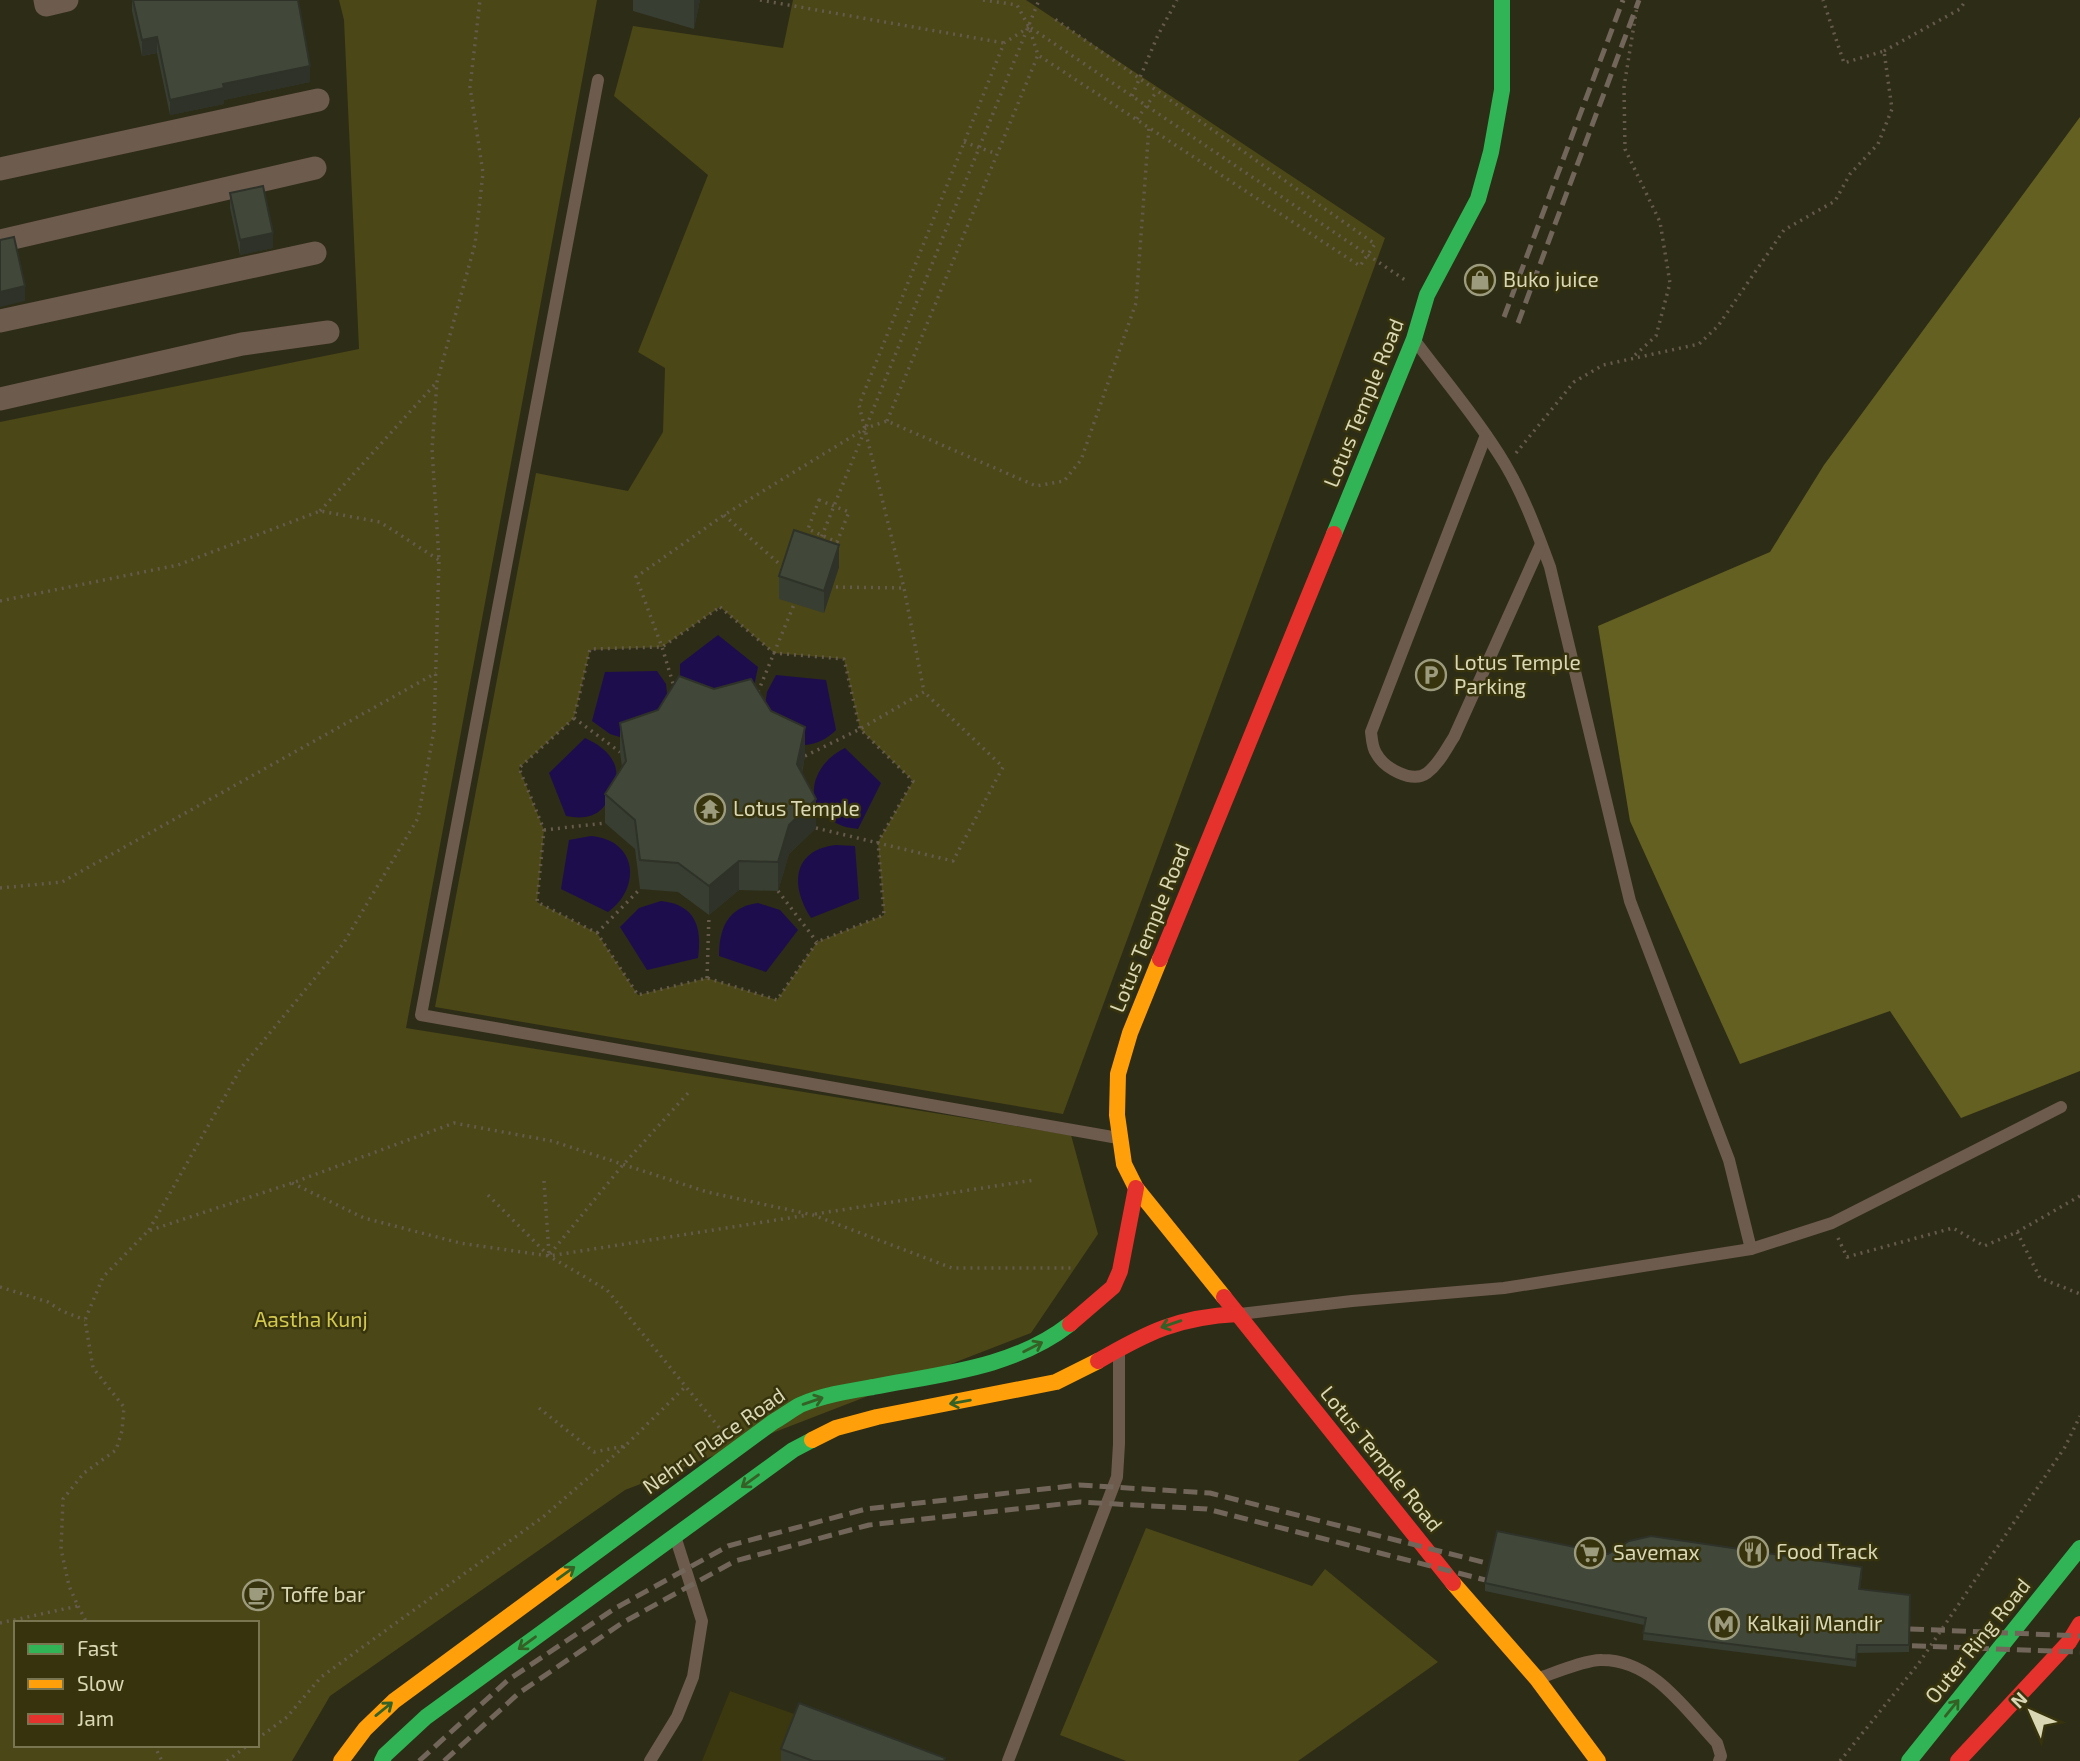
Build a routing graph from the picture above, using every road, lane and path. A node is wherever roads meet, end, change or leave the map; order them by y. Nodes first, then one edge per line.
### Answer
1 (45, 0) edge
2 (67, 0) edge
3 (480, 0) edge
4 (760, 0) edge
5 (983, 0) edge
6 (1039, 0) edge
7 (1177, 0) edge
8 (1502, 0) edge
9 (1638, 0) edge
10 (1823, 0) edge
11 (1966, 0) edge
12 (1052, 17) dead end
13 (1029, 27) junction
14 (1003, 43) junction
15 (1884, 51) junction
16 (1038, 55) junction
17 (1139, 78) junction
18 (598, 80) dead end
19 (1157, 91) junction
20 (1132, 96) junction
21 (318, 100) dead end
22 (1147, 106) junction
23 (1137, 120) junction
24 (1149, 127) junction
25 (964, 142) junction
26 (979, 148) junction
27 (997, 155) junction
28 (315, 168) dead end
29 (0, 169) edge
30 (0, 241) edge
31 (315, 253) dead end
32 (1367, 255) junction
33 (1427, 295) junction
34 (0, 321) edge
35 (328, 332) dead end
36 (1413, 339) junction
37 (1630, 359) junction
38 (437, 382) junction
39 (0, 400) edge
40 (887, 421) junction
41 (866, 428) junction
42 (1486, 435) junction
43 (1506, 465) junction
44 (834, 506) junction
45 (320, 511) junction
46 (724, 515) junction
47 (822, 535) junction
48 (1541, 544) junction
49 (818, 545) edge
50 (439, 560) junction
51 (787, 569) edge
52 (827, 587) edge
53 (904, 588) junction
54 (799, 590) edge
55 (0, 601) edge
56 (662, 647) junction
57 (774, 653) junction
58 (436, 673) junction
59 (924, 692) junction
60 (676, 694) edge
61 (756, 697) edge
62 (574, 718) junction
63 (860, 729) junction
64 (620, 752) edge
65 (805, 756) edge
66 (606, 824) dead end
67 (816, 828) dead end
68 (544, 830) junction
69 (878, 842) junction
70 (0, 888) edge
71 (640, 889) dead end
72 (778, 891) dead end
73 (709, 915) dead end
74 (597, 933) junction
75 (817, 942) junction
76 (707, 978) junction
77 (689, 1092) dead end
78 (2061, 1107) dead end
79 (1120, 1138) junction
80 (622, 1166) junction
81 (1034, 1180) dead end
82 (544, 1181) dead end
83 (292, 1183) junction
84 (1136, 1188) junction
85 (488, 1195) dead end
86 (2080, 1196) edge
87 (813, 1214) junction
88 (1832, 1223) junction
89 (148, 1231) junction
90 (2017, 1232) junction
91 (1751, 1249) junction
92 (549, 1256) junction
93 (1075, 1268) dead end
94 (0, 1287) edge
95 (2080, 1294) edge
96 (1238, 1314) junction
97 (85, 1320) junction
98 (1119, 1348) junction
99 (687, 1386) junction
100 (540, 1408) dead end
101 (2080, 1416) edge
102 (625, 1446) junction
103 (736, 1448) junction
104 (674, 1536) junction
105 (2080, 1548) edge
106 (78, 1606) junction
107 (86, 1621) edge
108 (0, 1623) edge
109 (2080, 1625) edge
110 (2074, 1638) edge
111 (1537, 1679) junction
112 (259, 1738) edge
113 (245, 1747) edge
114 (227, 1761) edge
115 (341, 1761) edge
116 (382, 1761) edge
117 (650, 1761) edge
118 (1008, 1761) edge
119 (1598, 1761) edge
120 (1719, 1761) edge
121 (1840, 1761) edge
122 (1909, 1761) edge
123 (1958, 1761) edge

1 - 2 street
3 - 38 path
4 - 14 path
5 - 13 path
6 - 13 path
7 - 17 path
8 - 33 street, Lotus Temple Road
9 - 37 path
10 - 15 path
11 - 15 path
12 - 17 path
13 - 14 path
13 - 16 path
13 - 20 path
13 - 26 path
14 - 25 path
15 - 37 path
16 - 23 path
16 - 27 path
17 - 19 path
17 - 20 path
18 - 79 lane
19 - 22 path
19 - 32 path
20 - 22 path
21 - 29 street
22 - 23 path
22 - 32 path
23 - 24 path
24 - 32 path
24 - 40 path
25 - 26 path
25 - 41 path
26 - 27 path
26 - 41 path
27 - 40 path
28 - 30 street
31 - 34 street
32 - 33 path
33 - 36 street, Lotus Temple Road
35 - 39 street
36 - 42 lane
36 - 79 street, Lotus Temple Road
37 - 43 path
38 - 45 path
38 - 50 path
40 - 41 path
41 - 44 path
41 - 46 path
41 - 53 path
42 - 43 lane
42 - 48 lane
43 - 48 lane
44 - 47 path
44 - 47 path
44 - 47 path
45 - 50 path
45 - 55 path
46 - 51 path
46 - 56 path
47 - 49 path
48 - 91 lane
50 - 58 path
52 - 53 path
53 - 59 path
54 - 57 path
56 - 57 path
56 - 60 path
56 - 62 path
57 - 61 path
57 - 63 path
58 - 70 path
58 - 89 path
59 - 63 path
59 - 69 path
62 - 64 path
62 - 68 path
63 - 65 path
63 - 69 path
66 - 68 path
67 - 69 path
68 - 74 path
69 - 75 path
71 - 74 path
72 - 75 path
73 - 76 path
74 - 76 path
75 - 76 path
77 - 80 path
78 - 88 lane
79 - 84 street, Lotus Temple Road
80 - 83 path
80 - 87 path
80 - 92 path
81 - 87 path
82 - 92 path
83 - 89 path
83 - 92 path
84 - 96 street, Lotus Temple Road
103 -> 84 street, Nehru Place Road
85 - 92 path
86 - 90 path
87 - 92 path
87 - 93 path
88 - 90 path
88 - 91 lane
89 - 97 path
90 - 95 path
91 - 96 lane
92 - 99 path
94 - 97 path
96 -> 98 street
96 - 111 street, Lotus Temple Road
97 - 106 path
98 -> 104 street
98 - 118 lane
99 - 102 path
99 - 103 path
100 - 102 path
101 - 121 path
102 - 112 path
115 -> 103 street, Nehru Place Road
104 -> 116 street
104 - 117 lane
122 -> 105 street, Outer Ring Road
106 - 107 path
106 - 108 path
109 - 110 street
110 - 123 street
111 - 119 street, Lotus Temple Road
111 - 120 lane
113 - 114 path

